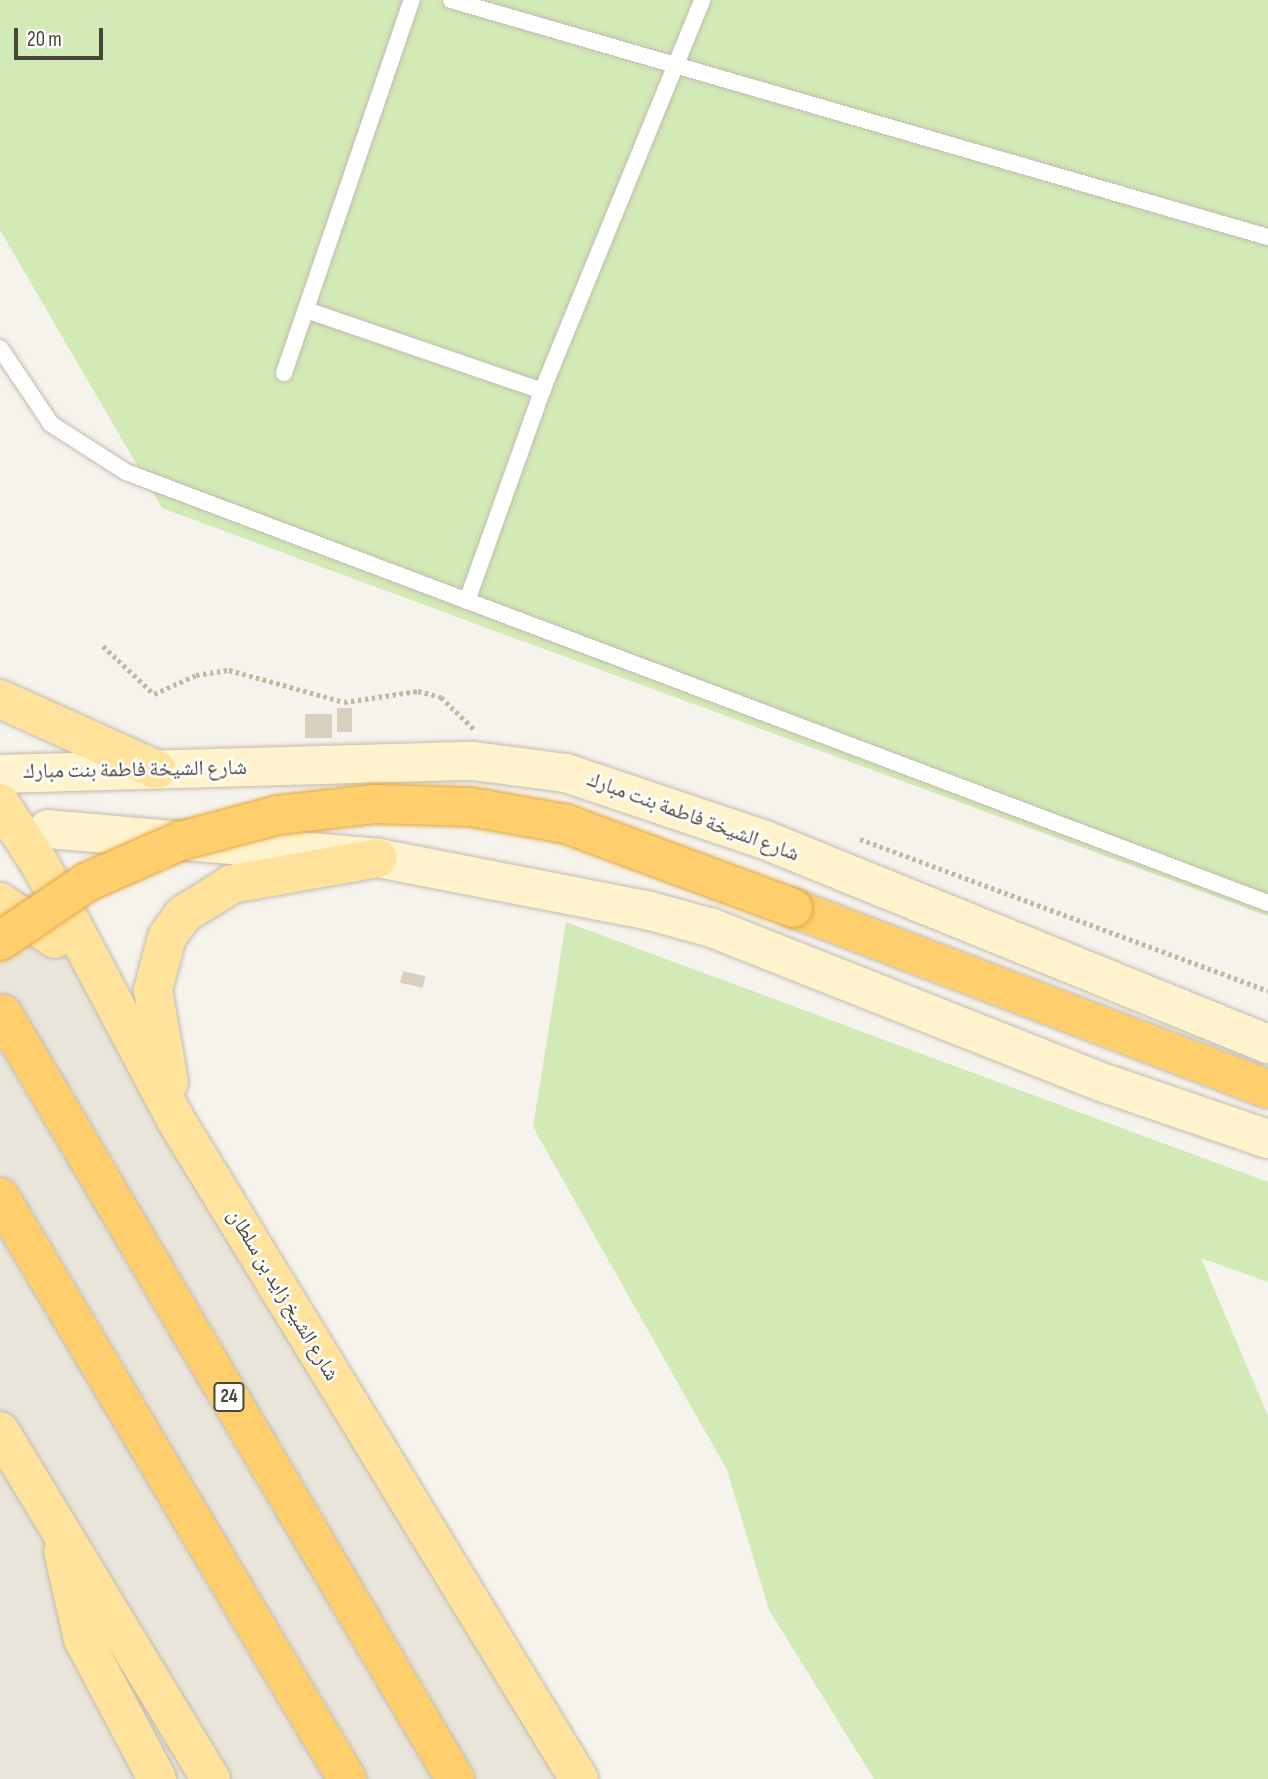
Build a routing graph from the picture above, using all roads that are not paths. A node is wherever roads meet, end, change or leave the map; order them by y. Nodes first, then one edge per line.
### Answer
1 (412, 0) edge
2 (451, 0) edge
3 (702, 0) edge
4 (674, 64) junction
5 (1268, 237) edge
6 (306, 310) junction
7 (0, 348) edge
8 (284, 373) dead end
9 (542, 391) junction
10 (467, 601) junction
11 (0, 699) edge
12 (157, 770) junction
13 (0, 774) edge
14 (16, 822) edge
15 (378, 858) junction
16 (0, 902) edge
17 (1268, 903) edge
18 (0, 941) edge
19 (94, 967) junction
20 (3, 1014) dead end
21 (1268, 1044) edge
22 (1268, 1089) edge
23 (177, 1122) junction
24 (1268, 1139) edge
25 (0, 1197) edge
26 (0, 1431) edge
27 (61, 1532) junction
28 (156, 1779) edge
29 (211, 1779) edge
30 (347, 1779) edge
31 (455, 1779) edge
32 (579, 1779) edge

1 - 6 lane
2 - 4 lane
3 - 4 lane
4 - 5 lane
4 - 9 lane
6 - 8 lane
6 - 9 lane
7 - 10 lane
9 - 10 lane
10 - 17 lane
11 - 12 main road
12 - 13 street, شارع الشيخة فاطمة بنت مبارك
12 - 21 street, شارع الشيخة فاطمة بنت مبارك
14 - 15 street
14 - 19 main road, شارع الشيخ زايد بن سلطان
15 - 23 main road
15 - 24 street
16 - 19 main road
18 - 22 highway, bridge
19 - 23 main road, شارع الشيخ زايد بن سلطان
20 - 31 highway, 24
23 - 32 main road, شارع الشيخ زايد بن سلطان
25 - 30 highway
26 - 27 main road
27 - 28 main road
27 - 29 main road

